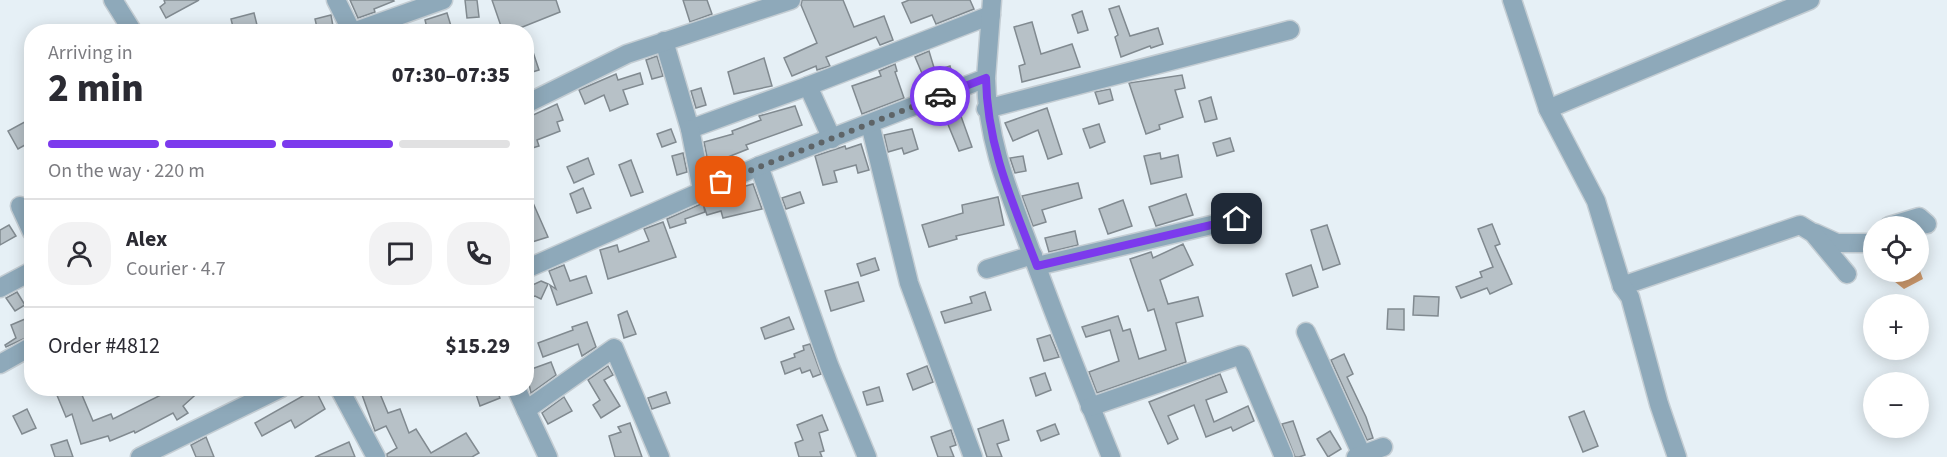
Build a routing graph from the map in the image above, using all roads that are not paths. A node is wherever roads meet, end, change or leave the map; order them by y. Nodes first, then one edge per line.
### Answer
1 (113, 0) edge
2 (336, 0) edge
3 (443, 0) edge
4 (791, 0) edge
5 (1512, 0) edge
6 (1810, 0) edge
7 (992, 7) edge
8 (128, 24) edge
9 (348, 24) edge
10 (375, 24) edge
11 (1290, 30) dead end
12 (664, 41) junction
13 (986, 78) junction
14 (808, 86) junction
15 (534, 100) edge
16 (986, 109) junction
17 (1548, 109) junction
18 (870, 124) junction
19 (690, 129) junction
20 (832, 139) junction
21 (759, 166) junction
22 (702, 190) junction
23 (21, 206) dead end
24 (24, 213) edge
25 (1237, 219) dead end
26 (1813, 232) junction
27 (1863, 235) edge
28 (1837, 243) junction
29 (1863, 243) edge
30 (1035, 261) junction
31 (534, 265) edge
32 (987, 269) dead end
33 (1847, 274) dead end
34 (24, 275) edge
35 (1622, 285) junction
36 (0, 288) edge
37 (1306, 332) dead end
38 (24, 350) edge
39 (0, 364) edge
40 (265, 396) edge
41 (343, 396) edge
42 (520, 396) edge
43 (1090, 407) junction
44 (526, 410) junction
45 (1367, 454) edge
46 (140, 457) edge
47 (376, 457) edge
48 (548, 457) edge
49 (660, 457) edge
50 (867, 457) edge
51 (974, 457) edge
52 (1111, 457) edge
53 (1284, 457) edge
54 (1677, 457) edge

1 - 8 street
2 - 9 street
3 - 10 street
4 - 12 street
5 - 17 street
6 - 17 street
7 - 13 street
7 - 14 street
11 - 16 street
12 - 15 street
12 - 19 street
13 - 16 street
13 - 18 street
14 - 19 street
14 - 20 street
16 - 30 street
17 - 35 street
18 - 20 street
18 - 51 street
19 - 22 street
20 - 21 street
21 - 22 street
21 - 50 street
22 - 31 street
23 - 24 street
25 - 30 street
26 - 28 street
26 - 33 street
26 - 35 street
27 - 28 street
28 - 29 street
30 - 32 street
30 - 43 street
34 - 36 street
35 - 54 street
37 - 45 street
38 - 39 street
40 - 46 street
41 - 47 street
42 - 44 street
43 - 52 street
43 - 53 street
44 - 48 street
44 - 49 street

